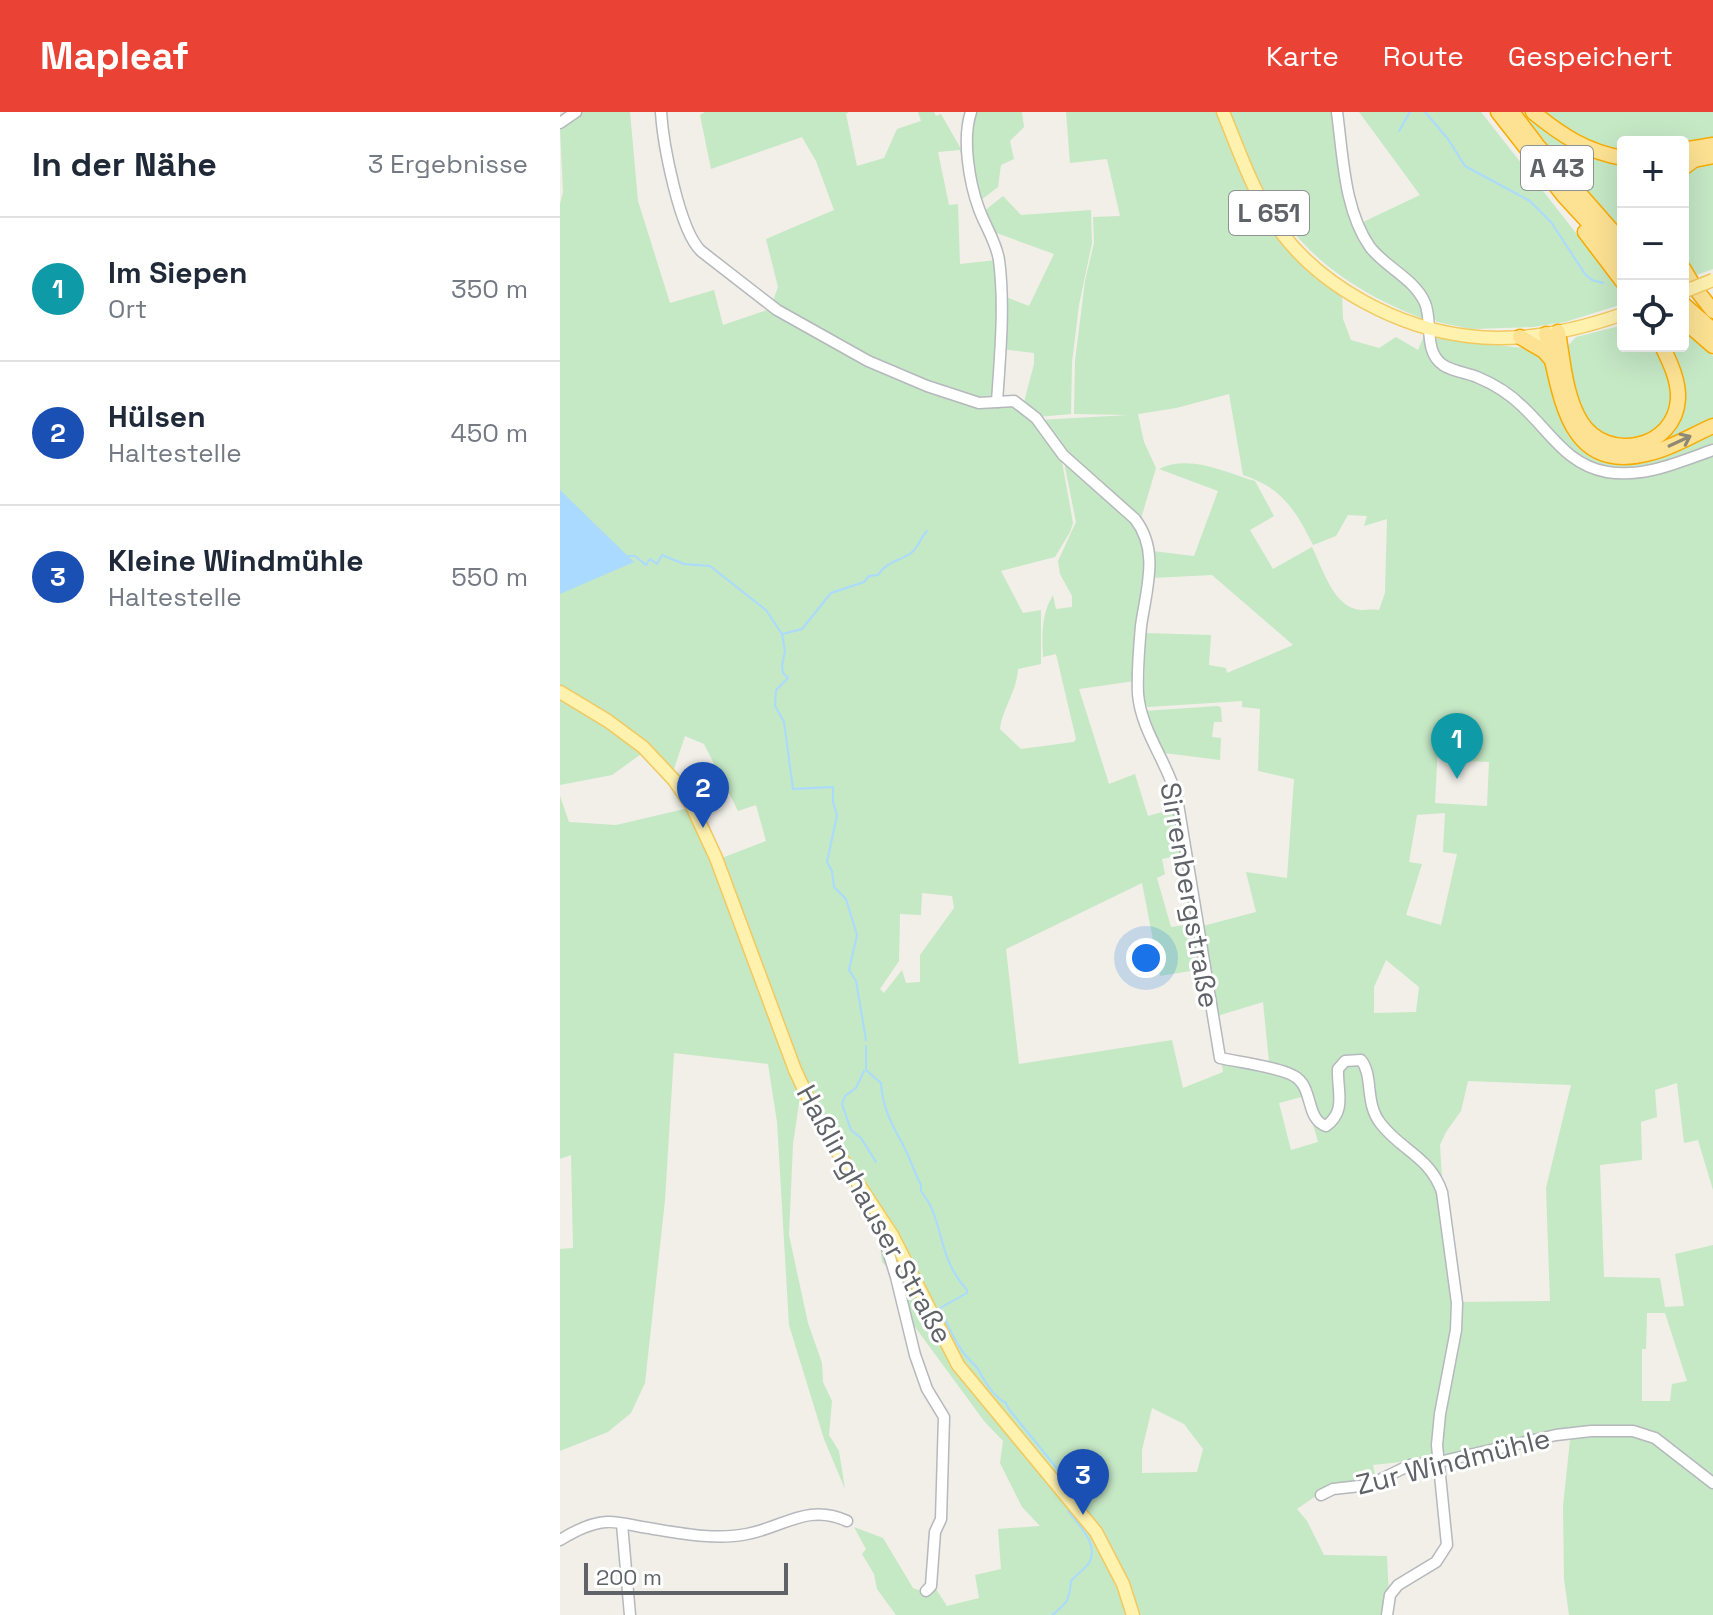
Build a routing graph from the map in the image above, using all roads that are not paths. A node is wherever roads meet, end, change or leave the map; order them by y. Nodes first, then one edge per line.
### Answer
1 (576, 112) edge
2 (661, 112) edge
3 (971, 112) edge
4 (1223, 112) edge
5 (1337, 112) edge
6 (1498, 112) edge
7 (1512, 112) edge
8 (1533, 112) edge
9 (560, 123) edge
10 (1713, 145) edge
11 (1689, 149) edge
12 (1713, 156) edge
13 (1617, 157) edge
14 (1689, 164) edge
15 (1545, 172) junction
16 (1617, 236) edge
17 (1617, 253) edge
18 (1689, 277) edge
19 (1621, 280) edge
20 (1713, 280) edge
21 (1689, 290) edge
22 (1689, 309) edge
23 (1713, 311) edge
24 (1617, 316) edge
25 (1689, 325) edge
26 (1430, 327) junction
27 (1713, 330) edge
28 (1552, 333) junction
29 (1520, 337) junction
30 (1713, 346) edge
31 (1664, 352) edge
32 (1553, 361) junction
33 (997, 402) junction
34 (1713, 426) edge
35 (1713, 450) edge
36 (560, 692) edge
37 (876, 1209) junction
38 (1439, 1462) junction
39 (1713, 1483) edge
40 (1321, 1495) dead end
41 (847, 1521) dead end
42 (622, 1524) junction
43 (560, 1540) edge
44 (926, 1591) dead end
45 (630, 1615) edge
46 (1133, 1615) edge
47 (1387, 1615) edge

1 - 9 street
2 - 33 street, Sirrenbergstraße
3 - 33 street
4 - 26 main road, L 651
5 - 26 street
6 - 15 highway, A 43
7 - 16 highway, A 43
8 - 13 highway
10 - 11 highway
12 - 14 highway
15 - 17 highway, A 43
15 - 19 highway
18 - 23 highway
20 - 21 main road, bridge
22 - 27 highway
24 - 28 main road
25 - 30 highway
26 - 29 main road, L 651
26 - 35 street
28 - 29 main road, L 651
28 - 31 highway
28 - 32 highway
29 - 32 highway
32 -> 34 highway
33 - 38 street, Sirrenbergstraße
36 - 37 main road, Haßlinghauser Straße
37 - 44 street
37 - 46 main road, Haßlinghauser Straße
38 - 39 street, Zur Windmühle
38 - 40 street, Zur Windmühle
38 - 47 street, Sirrenbergstraße
41 - 42 street
42 - 43 street
42 - 45 street

